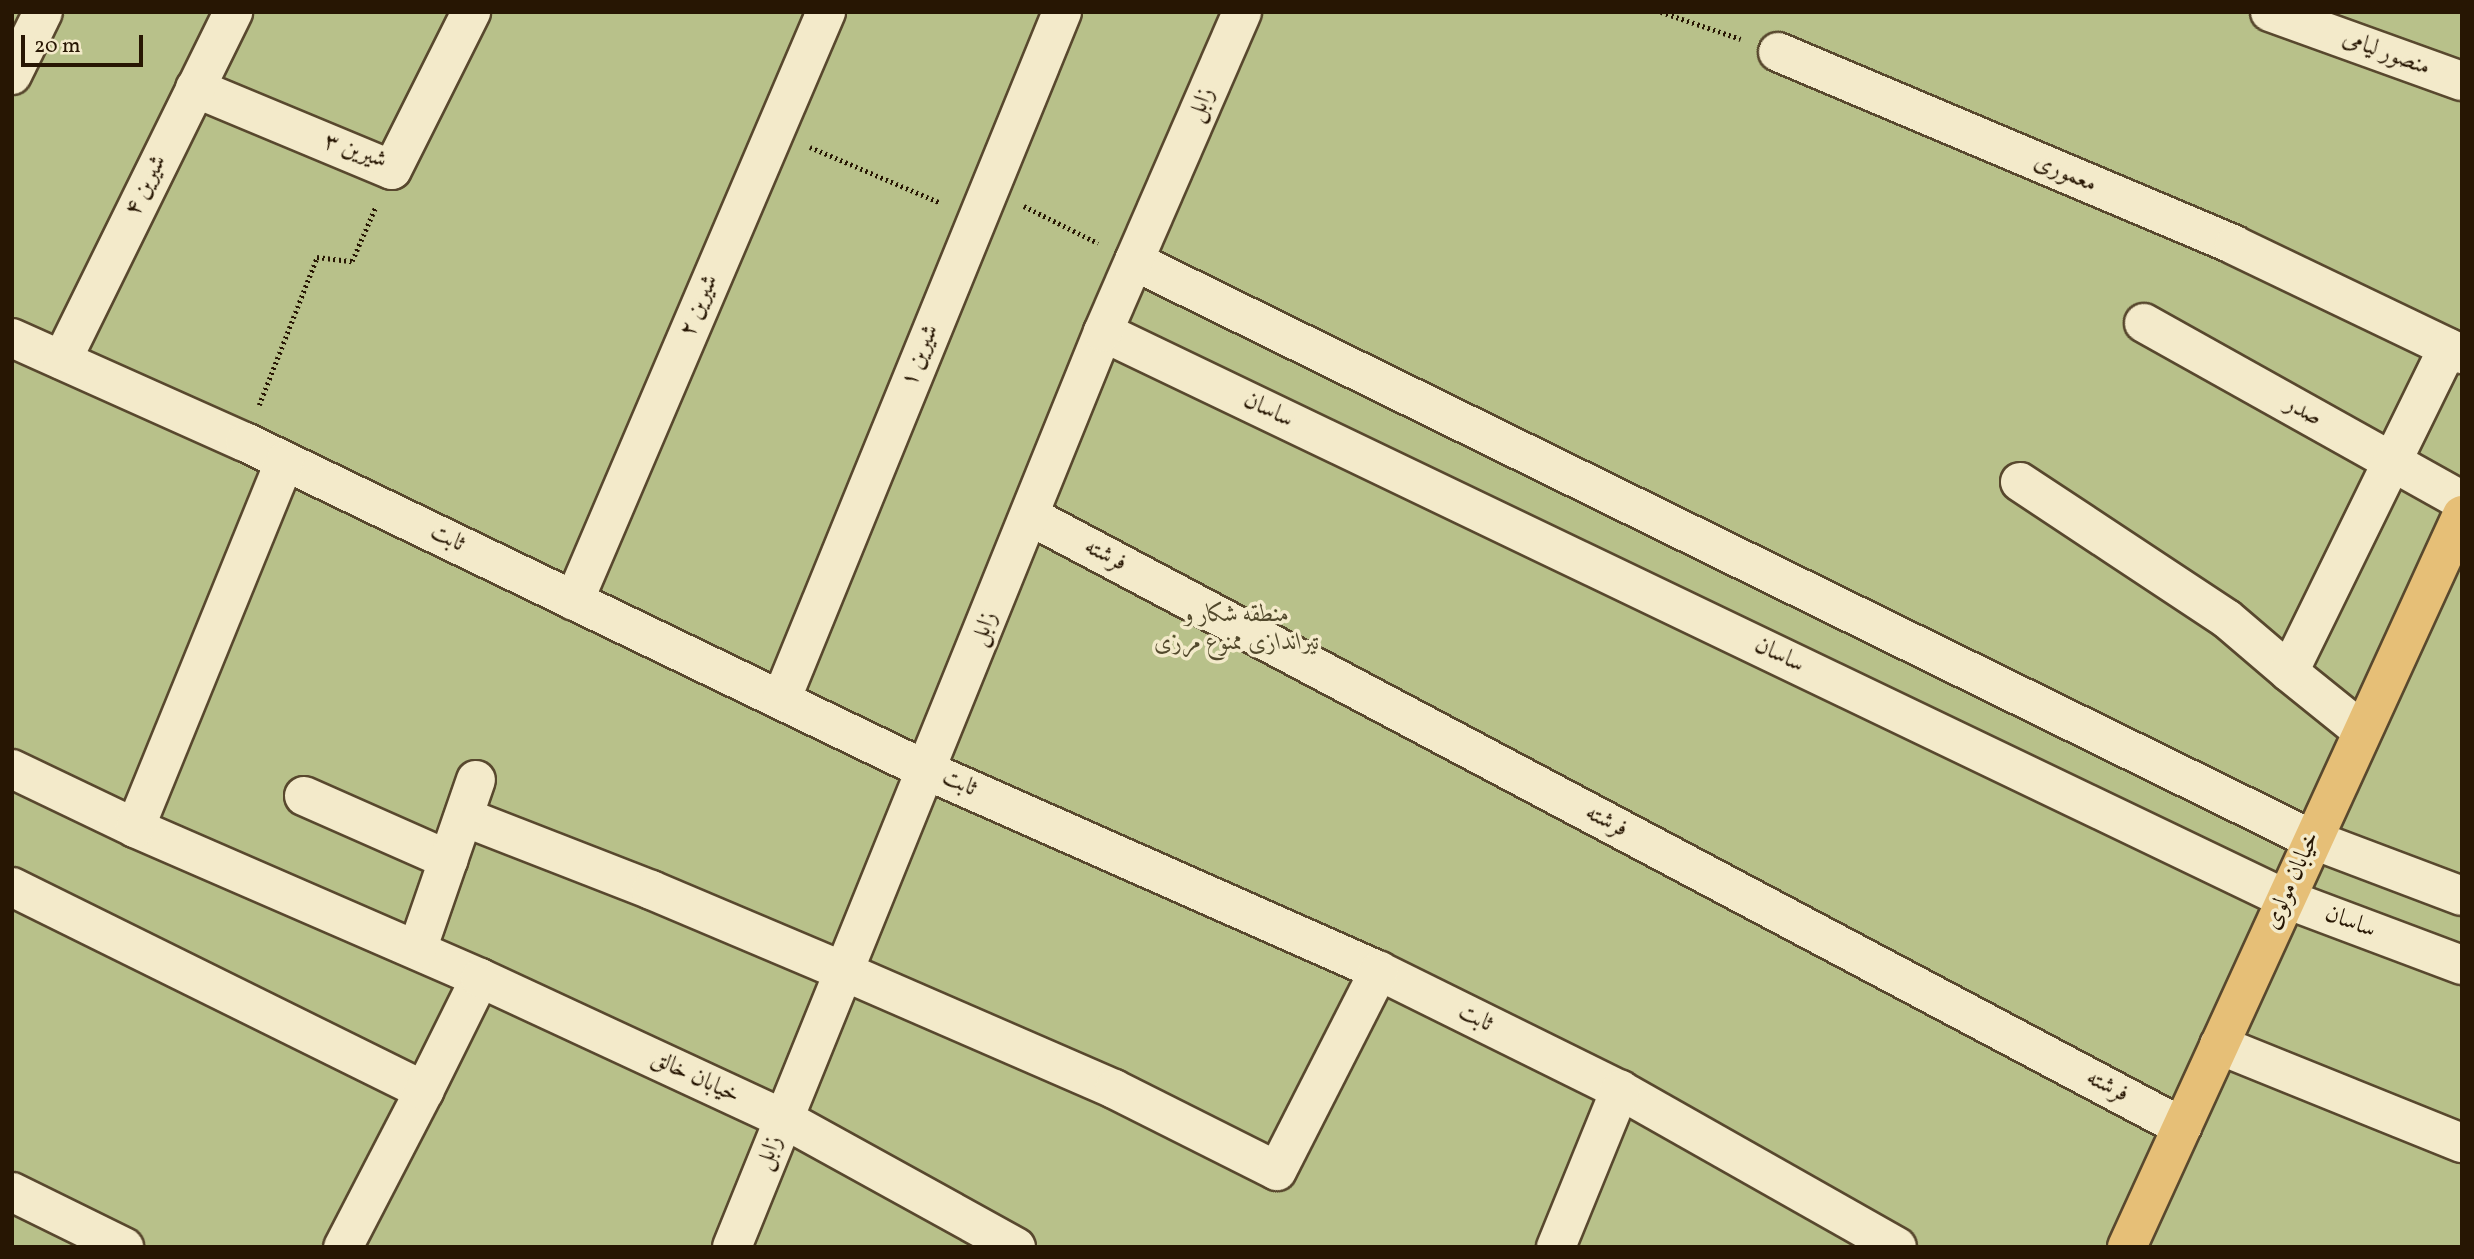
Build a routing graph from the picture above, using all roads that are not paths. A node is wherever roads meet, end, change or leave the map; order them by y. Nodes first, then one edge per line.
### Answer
1 (43, 12) edge
2 (233, 12) edge
3 (471, 12) edge
4 (826, 12) edge
5 (1062, 12) edge
6 (1242, 12) edge
7 (2270, 12) edge
8 (1778, 52) road end
9 (12, 75) edge
10 (2462, 81) edge
11 (195, 88) junction
12 (1134, 261) junction
13 (2144, 323) dead end
14 (1103, 332) junction
15 (12, 338) edge
16 (2455, 351) edge
17 (62, 360) junction
18 (285, 461) junction
19 (2392, 463) junction
20 (2020, 482) dead end
21 (2462, 501) edge
22 (2462, 515) edge
23 (1030, 516) junction
24 (575, 601) junction
25 (2289, 672) junction
26 (780, 700) junction
27 (2362, 731) junction
28 (12, 769) edge
29 (928, 771) junction
30 (476, 780) dead end
31 (304, 796) dead end
32 (464, 817) junction
33 (135, 828) junction
34 (2311, 839) junction
35 (449, 860) junction
36 (12, 887) edge
37 (2462, 896) edge
38 (2286, 899) junction
39 (417, 950) junction
40 (2462, 965) edge
41 (1379, 971) junction
42 (845, 972) junction
43 (480, 978) junction
44 (2219, 1045) junction
45 (1620, 1090) junction
46 (424, 1091) junction
47 (784, 1119) junction
48 (2182, 1127) junction
49 (2462, 1143) edge
50 (12, 1192) edge
51 (349, 1244) edge
52 (124, 1247) edge
53 (732, 1247) edge
54 (1016, 1247) edge
55 (1556, 1247) edge
56 (1897, 1247) edge
57 (2127, 1247) edge

1 - 9 street
2 - 11 street, شیرین ۴
3 - 11 street, شیرین ۳
4 - 24 street, شیرین ۲
5 - 26 street, شیرین ۱
6 - 12 street, زابل
7 - 10 street, منصور لیامی
8 - 16 street, معموری
11 - 17 street, شیرین ۴
12 - 14 street, زابل
12 - 34 street
13 - 19 street, صدر
14 - 23 street, زابل
14 - 38 street, ساسان
15 - 17 street, ثابت
16 - 19 street
17 - 18 street, ثابت
18 - 24 street, ثابت
18 - 33 street
19 - 21 street, صدر
19 - 25 street
20 - 25 street
22 - 27 main road, خیابان مولوی
23 - 29 street, زابل
23 - 48 street, فرشته
24 - 26 street, ثابت
25 - 27 street
26 - 29 street, ثابت
27 - 34 main road, خیابان مولوی
28 - 33 street, خیابان خالق
29 - 41 street, ثابت
29 - 42 street, زابل
30 - 32 street
31 - 35 street
32 - 35 street
32 - 42 street
33 - 39 street, خیابان خالق
34 - 37 street
34 - 38 main road, خیابان مولوی
35 - 39 street
36 - 46 street
38 - 40 street, ساسان
38 - 44 main road, خیابان مولوی
39 - 43 street, خیابان خالق
41 - 42 street
41 - 45 street, ثابت
42 - 47 street, زابل
43 - 46 street
43 - 47 street, خیابان خالق
44 - 48 main road, خیابان مولوی
44 - 49 street
45 - 55 street
45 - 56 street, ثابت
46 - 51 street
47 - 53 street, زابل
47 - 54 street, خیابان خالق
48 - 57 main road, خیابان مولوی
50 - 52 street

